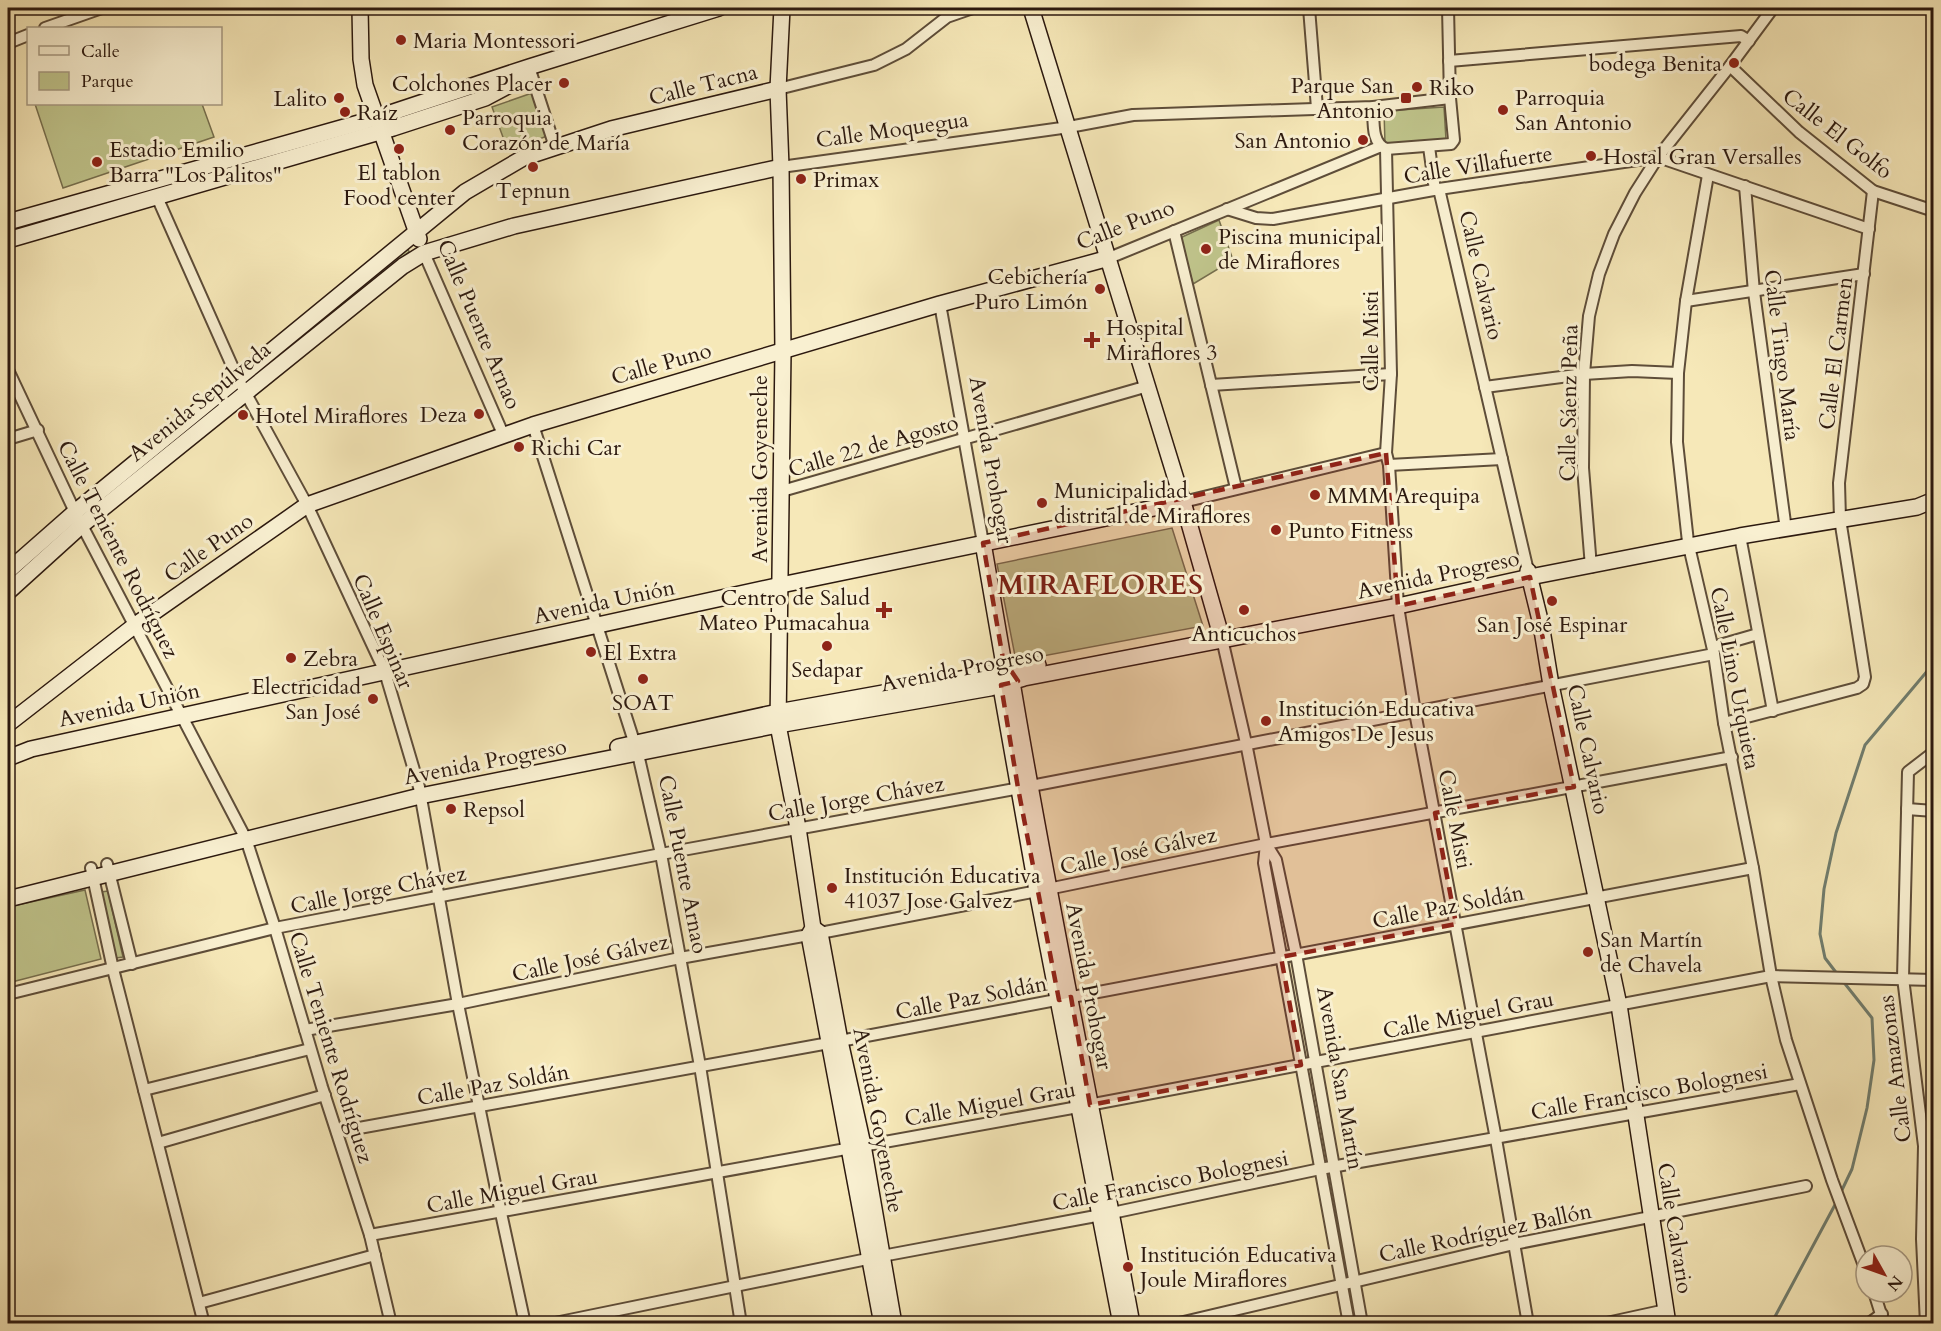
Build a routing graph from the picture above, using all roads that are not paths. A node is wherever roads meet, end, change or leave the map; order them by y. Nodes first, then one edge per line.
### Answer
1 (70, 8) edge
2 (102, 8) edge
3 (360, 8) edge
4 (719, 8) edge
5 (782, 8) edge
6 (973, 8) edge
7 (1030, 8) edge
8 (1309, 8) edge
9 (1448, 8) edge
10 (1767, 10) edge
11 (64, 21) junction
12 (48, 27) edge
13 (27, 35) edge
14 (1749, 41) junction
15 (8, 43) edge
16 (1449, 61) junction
17 (1730, 66) junction
18 (529, 67) junction
19 (535, 84) junction
20 (778, 89) junction
21 (485, 98) junction
22 (1450, 98) junction
23 (1373, 107) junction
24 (1317, 108) junction
25 (379, 125) junction
26 (1069, 127) junction
27 (555, 147) junction
28 (1429, 147) junction
29 (1382, 148) junction
30 (1658, 157) junction
31 (242, 165) junction
32 (781, 167) junction
33 (1708, 175) junction
34 (1745, 186) junction
35 (1437, 190) junction
36 (1873, 191) junction
37 (157, 197) junction
38 (1388, 198) junction
39 (1227, 208) junction
40 (1934, 211) edge
41 (8, 222) edge
42 (1869, 229) junction
43 (416, 231) junction
44 (1174, 231) junction
45 (8, 240) edge
46 (424, 253) junction
47 (1109, 258) junction
48 (1864, 274) junction
49 (1754, 292) junction
50 (1686, 301) junction
51 (940, 304) junction
52 (783, 351) junction
53 (8, 370) edge
54 (1678, 373) junction
55 (1391, 374) junction
56 (1584, 374) junction
57 (242, 385) junction
58 (1211, 385) junction
59 (1148, 386) junction
60 (1485, 387) junction
61 (533, 425) junction
62 (38, 430) junction
63 (503, 434) junction
64 (8, 438) edge
65 (966, 439) junction
66 (1386, 453) junction
67 (1502, 459) junction
68 (1389, 465) junction
69 (1236, 488) junction
70 (782, 491) junction
71 (1931, 500) edge
72 (1184, 502) junction
73 (307, 505) junction
74 (1839, 515) junction
75 (79, 519) junction
76 (1786, 527) junction
77 (1740, 537) junction
78 (983, 543) junction
79 (1688, 545) junction
80 (1590, 564) junction
81 (8, 571) edge
82 (1529, 574) junction
83 (781, 585) junction
84 (8, 592) edge
85 (1398, 602) junction
86 (134, 626) junction
87 (597, 626) junction
88 (1758, 634) junction
89 (1221, 635) junction
90 (1713, 650) junction
91 (385, 672) junction
92 (1005, 674) junction
93 (1551, 685) junction
94 (1773, 711) junction
95 (1415, 712) junction
96 (182, 715) junction
97 (778, 719) junction
98 (1724, 723) junction
99 (8, 724) edge
100 (1246, 743) junction
101 (637, 749) junction
102 (1934, 752) edge
103 (8, 758) edge
104 (1732, 758) junction
105 (1024, 787) junction
106 (1574, 787) junction
107 (420, 791) junction
108 (1907, 809) junction
109 (1934, 811) edge
110 (1436, 813) junction
111 (798, 828) junction
112 (243, 835) junction
113 (1266, 844) junction
114 (661, 854) junction
115 (108, 868) junction
116 (1753, 868) junction
117 (92, 873) junction
118 (8, 889) edge
119 (1043, 890) junction
120 (438, 897) junction
121 (1598, 898) junction
122 (8, 899) edge
123 (1456, 924) junction
124 (275, 928) junction
125 (814, 932) junction
126 (1296, 954) junction
127 (1281, 957) junction
128 (680, 958) junction
129 (132, 964) junction
130 (113, 969) junction
131 (1771, 976) junction
132 (1903, 978) junction
133 (1934, 980) edge
134 (8, 994) edge
135 (1065, 999) junction
136 (458, 1004) junction
137 (1620, 1005) junction
138 (305, 1030) junction
139 (1477, 1033) junction
140 (835, 1042) junction
141 (310, 1049) junction
142 (1315, 1062) junction
143 (1301, 1065) junction
144 (700, 1066) junction
145 (1800, 1084) junction
146 (144, 1090) junction
147 (325, 1095) junction
148 (480, 1106) junction
149 (1084, 1106) junction
150 (1635, 1113) junction
151 (337, 1132) junction
152 (1496, 1139) junction
153 (158, 1143) junction
154 (856, 1147) junction
155 (1334, 1167) junction
156 (1320, 1169) junction
157 (716, 1173) junction
158 (1806, 1186) dead end
159 (501, 1213) junction
160 (1106, 1214) junction
161 (1651, 1217) junction
162 (370, 1235) junction
163 (1928, 1240) edge
164 (1514, 1244) junction
165 (1856, 1244) edge
166 (375, 1255) junction
167 (876, 1257) junction
168 (1355, 1281) junction
169 (1342, 1284) junction
170 (735, 1286) junction
171 (199, 1304) junction
172 (1878, 1304) edge
173 (1667, 1316) edge
174 (1883, 1319) edge
175 (204, 1323) edge
176 (391, 1323) edge
177 (525, 1323) edge
178 (550, 1323) edge
179 (741, 1323) edge
180 (882, 1323) edge
181 (894, 1323) edge
182 (1121, 1323) edge
183 (1132, 1323) edge
184 (1175, 1323) edge
185 (1349, 1323) edge
186 (1362, 1323) edge
187 (1528, 1323) edge
188 (1602, 1323) edge
189 (1868, 1323) edge
190 (1926, 1323) edge

1 - 11 street
2 - 11 street
3 - 25 street, Calle Puente Arnao
4 - 18 street
5 - 20 street, Avenida Goyeneche
6 - 20 street, Calle Tacna
7 - 26 street, Avenida San Martín
8 - 24 street
9 - 16 street
10 - 14 street, Calle Sáenz Peña
11 - 12 street
13 - 15 street
14 - 16 street
14 - 17 street, Calle Sáenz Peña
16 - 22 street
17 - 30 street, Calle Sáenz Peña
17 - 36 street, Calle El Golfo
18 - 19 street
18 - 21 street
18 - 25 street
19 - 21 street
19 - 27 street
20 - 27 street, Calle Tacna
20 - 32 street, Avenida Goyeneche
21 - 25 street
22 - 23 street, Calle Moquegua
22 - 28 street, Calle Puno
23 - 24 street, Calle Moquegua
23 - 29 street, Calle Misti
24 - 26 street, Calle Moquegua
25 - 31 street
25 - 43 street, Calle Puente Arnao
26 - 32 street, Calle Moquegua
26 - 47 street, Avenida San Martín
27 - 43 street, Calle Tacna
28 - 29 street, Calle Puno
28 - 35 street, Calle Calvario
29 - 38 street, Calle Misti
29 - 39 street, Calle Puno
30 - 33 street, Calle Villafuerte
30 - 35 street, Calle Villafuerte
30 - 56 street, Calle Sáenz Peña
31 - 37 street
31 - 41 street
32 - 46 street, Calle Moquegua
32 - 52 street, Avenida Goyeneche
33 - 34 street, Calle Villafuerte
33 - 50 street, Calle Lino Urquieta
34 - 42 street, Calle Villafuerte
34 - 49 street, Calle Tingo María
35 - 38 street, Calle Villafuerte
35 - 60 street, Calle Calvario
36 - 40 street, Calle El Golfo
36 - 42 street, Calle El Carmen
37 - 45 street
37 - 57 street, Calle Espinar
38 - 39 street, Calle Villafuerte
38 - 55 street, Calle Misti
39 - 44 street, Calle Puno
42 - 48 street, Calle El Carmen
43 - 46 street, Calle Puente Arnao
43 - 57 street, Avenida Sepúlveda
44 - 47 street, Calle Puno
44 - 58 street
46 - 57 street, Avenida Sepúlveda
46 - 63 street, Calle Puente Arnao
47 - 51 street, Calle Puno
47 - 59 street, Avenida San Martín
48 - 49 street
48 - 74 street, Calle El Carmen
49 - 50 street
49 - 76 street, Calle Tingo María
50 - 54 street, Calle Lino Urquieta
51 - 52 street, Calle Puno
51 - 65 street, Avenida Prohogar
52 - 61 street, Calle Puno
52 - 70 street, Avenida Goyeneche
53 - 62 street, Calle Teniente Rodríguez
54 - 56 street
54 - 79 street, Calle Lino Urquieta
55 - 58 street
55 - 66 street, Calle Misti
56 - 60 street
56 - 80 street, Calle Sáenz Peña
57 - 73 street, Calle Espinar
57 - 75 street, Avenida Sepúlveda
58 - 69 street
59 - 65 street, Calle 22 de Agosto
59 - 72 street, Avenida San Martín
60 - 67 street, Calle Calvario
61 - 63 street, Calle Puno
61 - 87 street, Calle Puente Arnao
62 - 64 street
62 - 75 street, Calle Teniente Rodríguez
63 - 73 street, Calle Puno
65 - 70 street, Calle 22 de Agosto
65 - 78 street, Avenida Prohogar
66 - 68 street, Calle Misti
66 - 69 street, Avenida Unión
67 - 68 street
67 - 82 street, Calle Calvario
68 - 85 street, Calle Misti
69 - 72 street, Avenida Unión
70 - 83 street, Avenida Goyeneche
71 - 74 street, Avenida Progreso
72 - 78 street, Avenida Unión
72 - 89 street, Avenida San Martín
73 - 86 street, Calle Puno
73 - 91 street, Calle Espinar
74 - 76 street, Avenida Progreso
74 - 94 street, Calle El Carmen
75 - 81 street, Avenida Sepúlveda
75 - 84 street, Avenida Sepúlveda
75 - 86 street, Calle Teniente Rodríguez
76 - 77 street, Avenida Progreso
76 - 79 street, Avenida Progreso
77 - 79 street, Avenida Progreso
77 - 88 street
78 - 83 street, Avenida Unión
78 - 92 street, Avenida Prohogar
79 - 80 street, Avenida Progreso
79 - 90 street, Calle Lino Urquieta
80 - 82 street, Avenida Progreso
82 - 85 street, Avenida Progreso
82 - 93 street, Calle Calvario
83 - 87 street, Avenida Unión
83 - 97 street, Avenida Goyeneche
85 - 89 street, Avenida Progreso
85 - 95 street, Calle Misti
86 - 96 street, Calle Teniente Rodríguez
86 - 99 street, Calle Puno
87 - 91 street, Avenida Unión
87 - 101 street, Calle Puente Arnao
88 - 90 street, Calle Jorge Chávez
88 - 94 street
89 - 92 street, Avenida Progreso
89 - 100 street, Avenida San Martín
90 - 93 street, Calle Jorge Chávez
90 - 98 street, Calle Lino Urquieta
91 - 96 street, Avenida Unión
91 - 107 street, Calle Espinar
92 - 97 street, Avenida Progreso
92 - 105 street, Avenida Prohogar
93 - 95 street, Calle Jorge Chávez
93 - 106 street, Calle Calvario
94 - 98 street
95 - 100 street, Calle Jorge Chávez
95 - 110 street, Calle Misti
96 - 103 street, Avenida Unión
96 - 112 street, Calle Teniente Rodríguez
97 - 101 street, Avenida Progreso
97 - 111 street, Avenida Goyeneche
98 - 104 street, Calle Lino Urquieta
100 - 105 street, Calle Jorge Chávez
100 - 113 street, Avenida San Martín
101 - 107 street, Avenida Progreso
101 - 114 street, Calle Puente Arnao
102 - 108 street, Calle Amazonas
104 - 106 street, Calle José Gálvez
104 - 116 street, Calle Lino Urquieta
105 - 111 street, Calle Jorge Chávez
105 - 119 street, Avenida Prohogar
106 - 110 street, Calle José Gálvez
106 - 121 street, Calle Calvario
107 - 112 street, Avenida Progreso
107 - 120 street, Calle Espinar
108 - 109 street
108 - 132 street, Calle Amazonas
110 - 113 street, Calle José Gálvez
110 - 123 street, Calle Misti
111 - 114 street, Calle Jorge Chávez
111 - 125 street, Avenida Goyeneche
112 - 115 street, Avenida Progreso
112 - 124 street, Calle Teniente Rodríguez
113 - 119 street, Calle José Gálvez
113 - 126 street, Avenida San Martín
113 - 127 street, Avenida San Martín
114 - 120 street, Calle Jorge Chávez
114 - 128 street, Calle Puente Arnao
115 - 117 street, Avenida Progreso
115 - 129 street
116 - 121 street, Calle Paz Soldán
116 - 131 street, Calle Lino Urquieta
117 - 118 street, Avenida Progreso
117 - 122 street, Avenida Progreso
117 - 130 street
119 - 125 street, Calle José Gálvez
119 - 135 street, Avenida Prohogar
120 - 124 street, Calle Jorge Chávez
120 - 136 street, Calle Espinar
121 - 123 street, Calle Paz Soldán
121 - 137 street, Calle Calvario
123 - 126 street, Calle Paz Soldán
123 - 139 street, Calle Misti
124 - 129 street, Calle Jorge Chávez
124 - 138 street, Calle Teniente Rodríguez
125 - 128 street, Calle José Gálvez
125 - 140 street, Avenida Goyeneche
126 - 127 street, Calle Paz Soldán
126 - 142 street, Avenida San Martín
127 - 135 street, Calle Paz Soldán
127 - 143 street, Avenida San Martín
128 - 136 street, Calle José Gálvez
128 - 144 street, Calle Puente Arnao
129 - 130 street, Calle Jorge Chávez
130 - 134 street, Calle Jorge Chávez
130 - 146 street
131 - 132 street, Calle Miguel Grau
131 - 137 street, Calle Miguel Grau
131 - 145 street, Calle Lino Urquieta
132 - 133 street, Calle Miguel Grau
132 - 163 street, Calle Amazonas
135 - 140 street, Calle Paz Soldán
135 - 149 street, Avenida Prohogar
136 - 138 street, Calle José Gálvez
136 - 148 street, Calle Espinar
137 - 139 street, Calle Miguel Grau
137 - 150 street, Calle Calvario
138 - 141 street, Calle Teniente Rodríguez
139 - 142 street, Calle Miguel Grau
139 - 152 street, Calle Misti
140 - 144 street, Calle Paz Soldán
140 - 154 street, Avenida Goyeneche
141 - 146 street
141 - 147 street, Calle Teniente Rodríguez
142 - 143 street, Calle Miguel Grau
142 - 155 street, Avenida San Martín
143 - 149 street, Calle Miguel Grau
143 - 156 street, Avenida San Martín
144 - 148 street, Calle Paz Soldán
144 - 157 street, Calle Puente Arnao
145 - 150 street, Calle Francisco Bolognesi
145 - 165 street, Calle Lino Urquieta
146 - 153 street
147 - 151 street, Calle Teniente Rodríguez
147 - 153 street
148 - 151 street, Calle Paz Soldán
148 - 159 street, Calle Espinar
149 - 154 street, Calle Miguel Grau
149 - 160 street, Avenida Prohogar
150 - 152 street, Calle Francisco Bolognesi
150 - 161 street, Calle Calvario
151 - 162 street, Calle Teniente Rodríguez
152 - 155 street, Calle Francisco Bolognesi
152 - 164 street, Calle Misti
153 - 171 street
154 - 157 street, Calle Miguel Grau
154 - 167 street, Avenida Goyeneche
155 - 156 street, Calle Francisco Bolognesi
155 - 168 street, Avenida San Martín
156 - 160 street, Calle Francisco Bolognesi
156 - 169 street, Avenida San Martín
157 - 159 street, Calle Miguel Grau
157 - 170 street, Calle Puente Arnao
158 - 161 street, Calle Rodríguez Ballón
159 - 162 street, Calle Miguel Grau
159 - 177 street, Calle Espinar
160 - 167 street, Calle Francisco Bolognesi
160 - 182 street, Avenida Prohogar
160 - 183 street, Avenida Prohogar
161 - 164 street, Calle Rodríguez Ballón
161 - 173 street, Calle Calvario
162 - 166 street, Calle Teniente Rodríguez
163 - 190 street, Calle Amazonas
164 - 168 street, Calle Rodríguez Ballón
164 - 187 street, Calle Misti
166 - 171 street
166 - 176 street, Calle Teniente Rodríguez
167 - 170 street, Calle Francisco Bolognesi
167 - 180 street, Avenida Goyeneche
167 - 181 street, Avenida Goyeneche
168 - 169 street, Calle Rodríguez Ballón
168 - 186 street, Avenida San Martín
169 - 184 street, Calle Rodríguez Ballón
169 - 185 street, Avenida San Martín
170 - 178 street, Calle Francisco Bolognesi
170 - 179 street, Calle Puente Arnao
171 - 175 street
172 - 174 street
173 - 188 street
174 - 189 street

